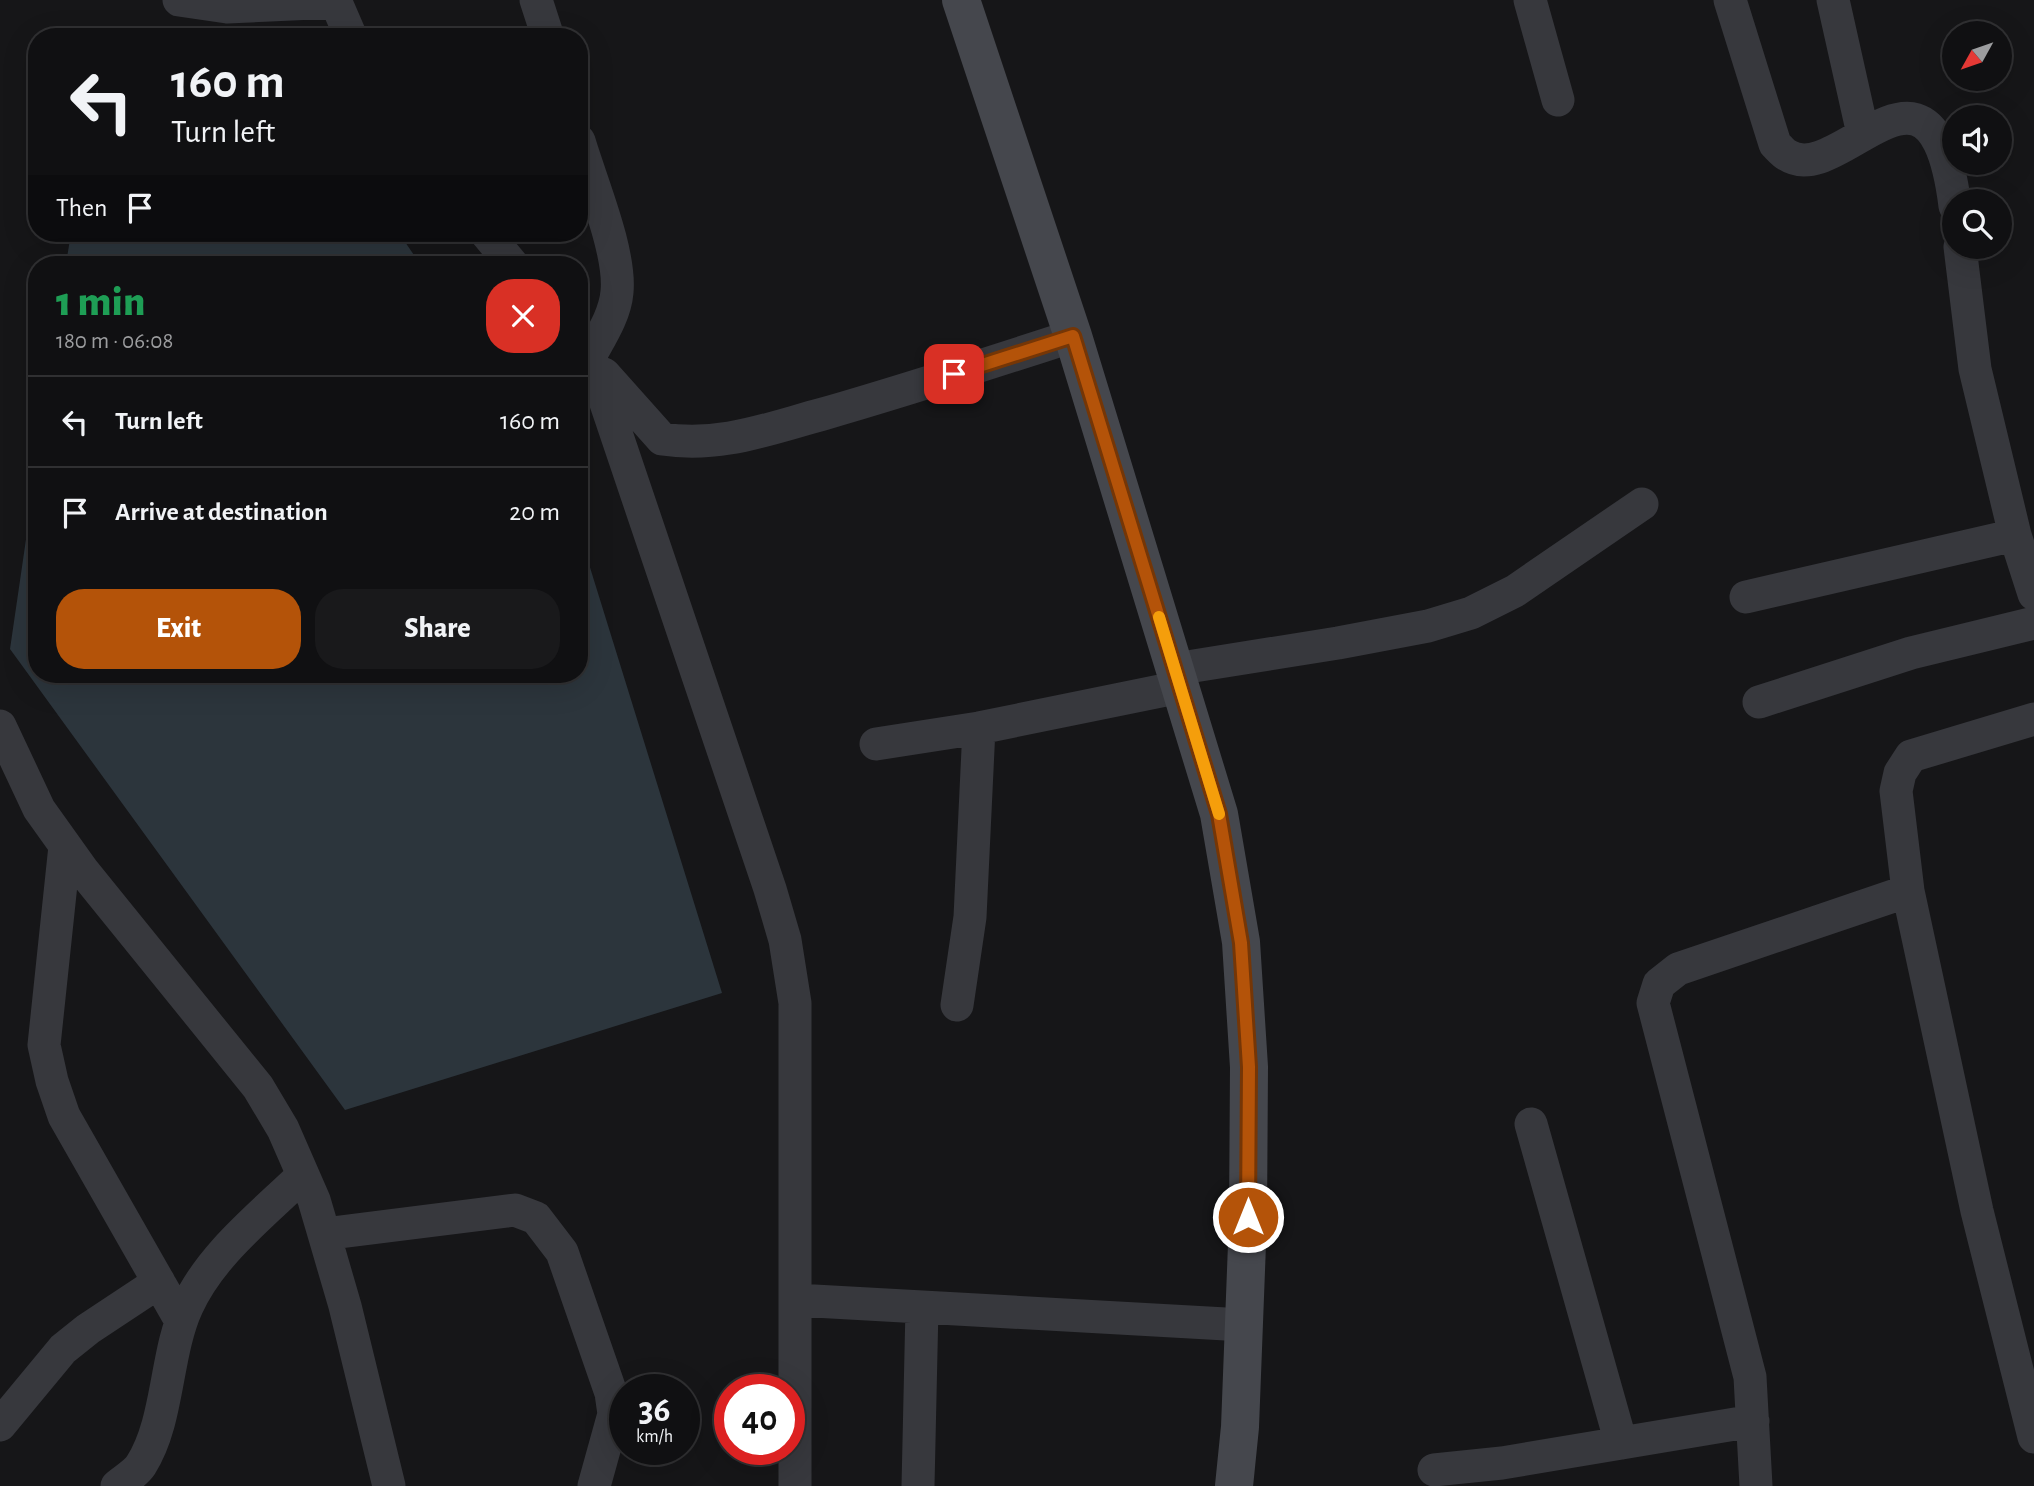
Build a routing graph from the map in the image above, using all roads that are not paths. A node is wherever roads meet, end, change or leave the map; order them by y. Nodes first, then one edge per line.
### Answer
1 (179, 0) edge
2 (537, 0) edge
3 (961, 0) edge
4 (1530, 0) edge
5 (1730, 0) edge
6 (1833, 0) edge
7 (336, 1) edge
8 (347, 28) edge
9 (545, 28) edge
10 (1558, 100) dead end
11 (1863, 134) junction
12 (588, 171) edge
13 (1952, 189) edge
14 (494, 242) edge
15 (505, 256) edge
16 (1961, 259) edge
17 (1073, 336) junction
18 (588, 346) edge
19 (588, 353) edge
20 (588, 359) edge
21 (1642, 504) dead end
22 (2015, 535) junction
23 (2034, 594) edge
24 (1746, 597) dead end
25 (2034, 623) edge
26 (1178, 678) junction
27 (1759, 702) dead end
28 (2034, 719) edge
29 (0, 726) edge
30 (979, 728) junction
31 (876, 744) dead end
32 (65, 846) junction
33 (1908, 891) junction
34 (957, 1005) dead end
35 (1531, 1124) dead end
36 (303, 1175) junction
37 (324, 1234) junction
38 (159, 1282) junction
39 (796, 1300) junction
40 (922, 1307) junction
41 (181, 1321) junction
42 (1244, 1325) junction
43 (1753, 1421) junction
44 (0, 1425) edge
45 (2034, 1437) edge
46 (1621, 1443) junction
47 (1434, 1470) dead end
48 (117, 1486) edge
49 (389, 1486) edge
50 (594, 1486) edge
51 (796, 1486) edge
52 (918, 1486) edge
53 (1234, 1486) edge
54 (1756, 1486) edge

1 - 7 street
2 - 9 street
3 - 17 street
4 - 10 street
5 - 11 street
6 - 11 street
7 - 8 street
11 - 13 street
12 - 18 street
14 - 15 street
16 - 22 street
17 - 19 street
17 - 26 street
20 - 39 street
21 - 26 street
22 - 23 street
22 - 24 street
25 - 27 street
26 - 30 street
26 - 42 street
28 - 33 street
29 - 32 street
30 - 31 street
30 - 34 street
32 - 36 street
32 - 38 street
33 - 43 street
33 - 45 street
35 - 46 street
36 - 37 street
36 - 41 street
37 - 49 street
37 - 50 street
38 - 41 street
38 - 44 street
39 - 40 street
39 - 51 street
40 - 42 street
40 - 52 street
41 - 48 street
42 - 53 street
43 - 46 street
43 - 54 street
46 - 47 street

